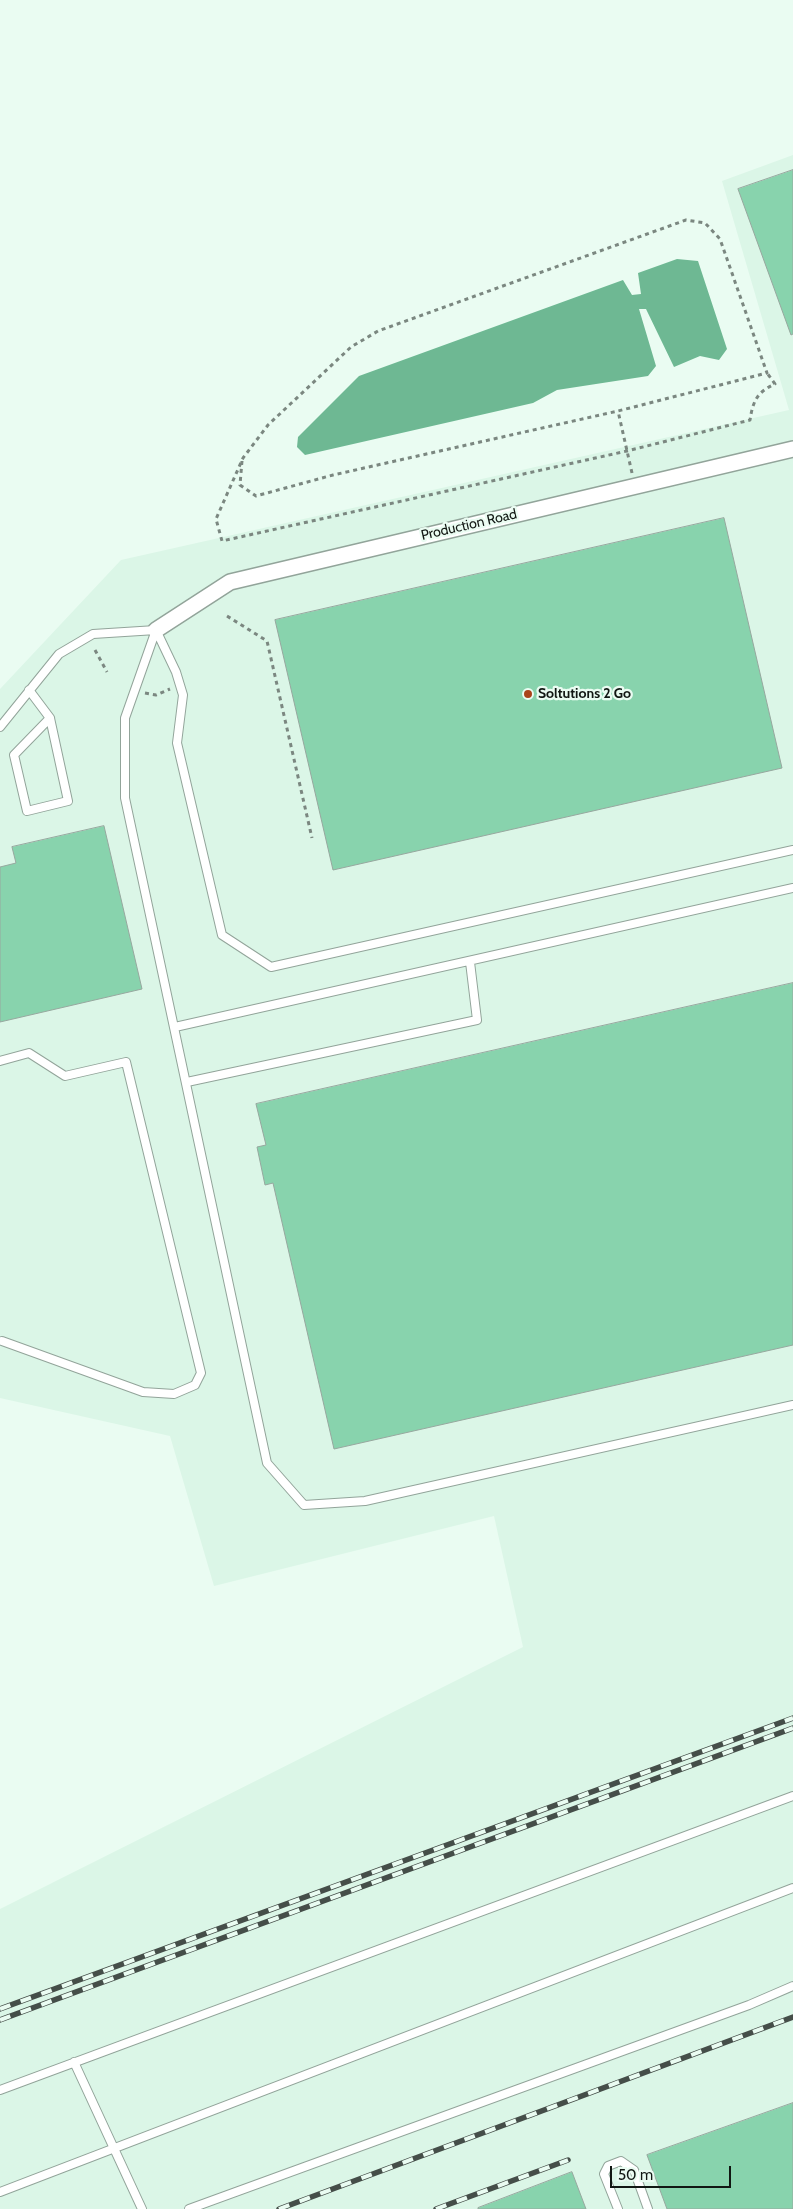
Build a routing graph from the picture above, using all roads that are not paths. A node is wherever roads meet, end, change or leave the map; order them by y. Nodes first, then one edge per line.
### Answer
1 (793, 449) edge
2 (156, 630) junction
3 (29, 690) junction
4 (50, 718) junction
5 (0, 727) edge
6 (793, 850) edge
7 (793, 888) edge
8 (470, 962) junction
9 (176, 1027) junction
10 (0, 1061) edge
11 (187, 1082) junction
12 (0, 1338) edge
13 (793, 1405) edge
14 (793, 1796) edge
15 (793, 1888) edge
16 (793, 1986) edge
17 (74, 2062) junction
18 (0, 2090) edge
19 (114, 2148) junction
20 (0, 2192) edge
21 (142, 2209) edge
22 (189, 2209) edge
23 (618, 2209) edge
24 (648, 2209) edge

1 - 2 street, Production Road
2 - 3 lane
2 - 6 lane
2 - 9 lane
3 - 4 lane
3 - 5 lane
4 - 4 lane
7 - 8 lane
8 - 9 lane
8 - 11 lane
9 - 11 lane
10 - 12 lane
11 - 13 lane
14 - 17 lane
15 - 19 lane
16 - 22 lane
17 - 18 lane
17 - 19 lane
19 - 20 lane
19 - 21 lane
23 - 24 lane

